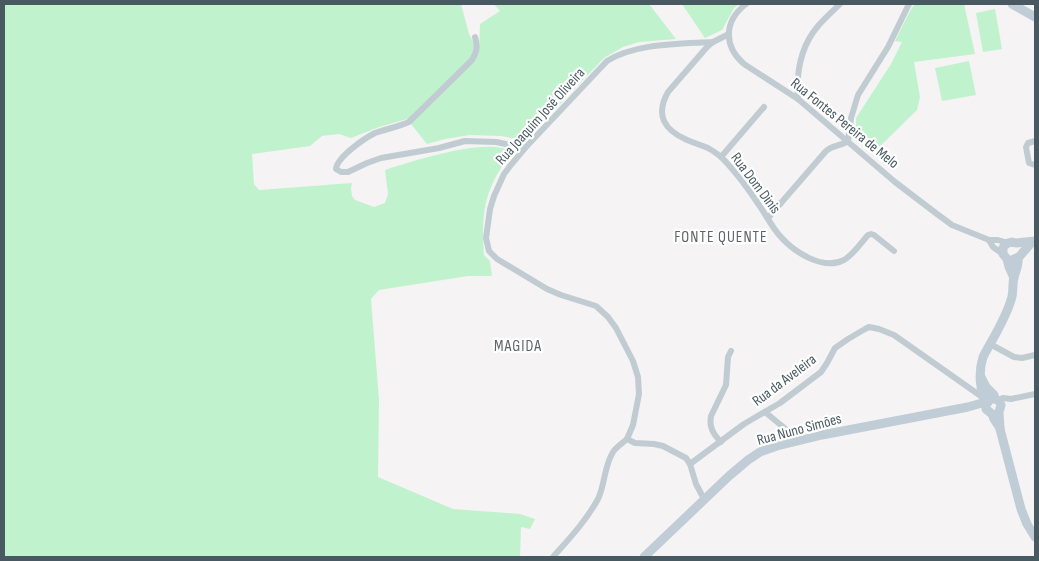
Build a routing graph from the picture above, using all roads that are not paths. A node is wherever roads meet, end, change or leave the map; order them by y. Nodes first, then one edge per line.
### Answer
1 (746, 4) edge
2 (840, 4) edge
3 (909, 4) edge
4 (1012, 4) edge
5 (1035, 17) edge
6 (729, 34) junction
7 (475, 37) dead end
8 (713, 42) junction
9 (798, 99) junction
10 (764, 107) dead end
11 (1035, 141) edge
12 (848, 142) junction
13 (525, 148) junction
14 (721, 157) junction
15 (1035, 165) edge
16 (768, 218) junction
17 (989, 240) junction
18 (1034, 241) edge
19 (1012, 243) junction
20 (894, 251) dead end
21 (1019, 256) junction
22 (1005, 257) junction
23 (1014, 278) junction
24 (990, 344) junction
25 (731, 351) dead end
26 (1035, 355) edge
27 (981, 377) junction
28 (1035, 394) edge
29 (990, 403) junction
30 (972, 406) junction
31 (765, 412) junction
32 (627, 439) junction
33 (799, 440) junction
34 (721, 442) junction
35 (690, 464) junction
36 (704, 499) junction
37 (1035, 537) edge
38 (553, 557) edge
39 (644, 557) edge

1 - 6 street
2 - 9 street
3 - 12 street
4 - 5 street
6 - 8 street, Rua Dom Dinis
6 - 9 street, Rua Fontes Pereira de Melo
7 - 13 street
8 - 13 street, Rua Joaquim José Oliveira
8 - 14 street, Rua Dom Dinis
9 - 12 street, Rua Fontes Pereira de Melo
10 - 14 street
11 - 15 street
12 - 16 street
12 - 17 street, Rua Fontes Pereira de Melo
13 - 32 street, Rua Joaquim José Oliveira
14 - 16 street, Rua Dom Dinis
16 - 20 street, Rua Dom Dinis
17 - 19 street, Rua Fontes Pereira de Melo
17 - 22 street, Rua Fontes Pereira de Melo
18 - 19 street, Rua Fontes Pereira de Melo
18 - 21 street, Rua Fontes Pereira de Melo
19 - 21 street
19 - 22 street
21 - 22 street
21 - 23 street
22 - 23 street, Rua Fontes Pereira de Melo
23 - 24 street
24 - 26 street
24 - 27 street
25 - 34 street
27 - 29 street
27 - 29 street
28 - 29 street
29 - 30 street
29 - 30 street, Rua Nuno Simões
29 - 31 street, Rua da Aveleira
29 - 37 street
30 - 33 street, Rua Nuno Simões
31 - 33 street
31 - 34 street, Rua da Aveleira
32 - 35 street
32 - 38 street
33 - 36 street, Rua Nuno Simões
34 - 35 street, Rua da Aveleira
35 - 36 street
36 - 39 street, Rua Nuno Simões

